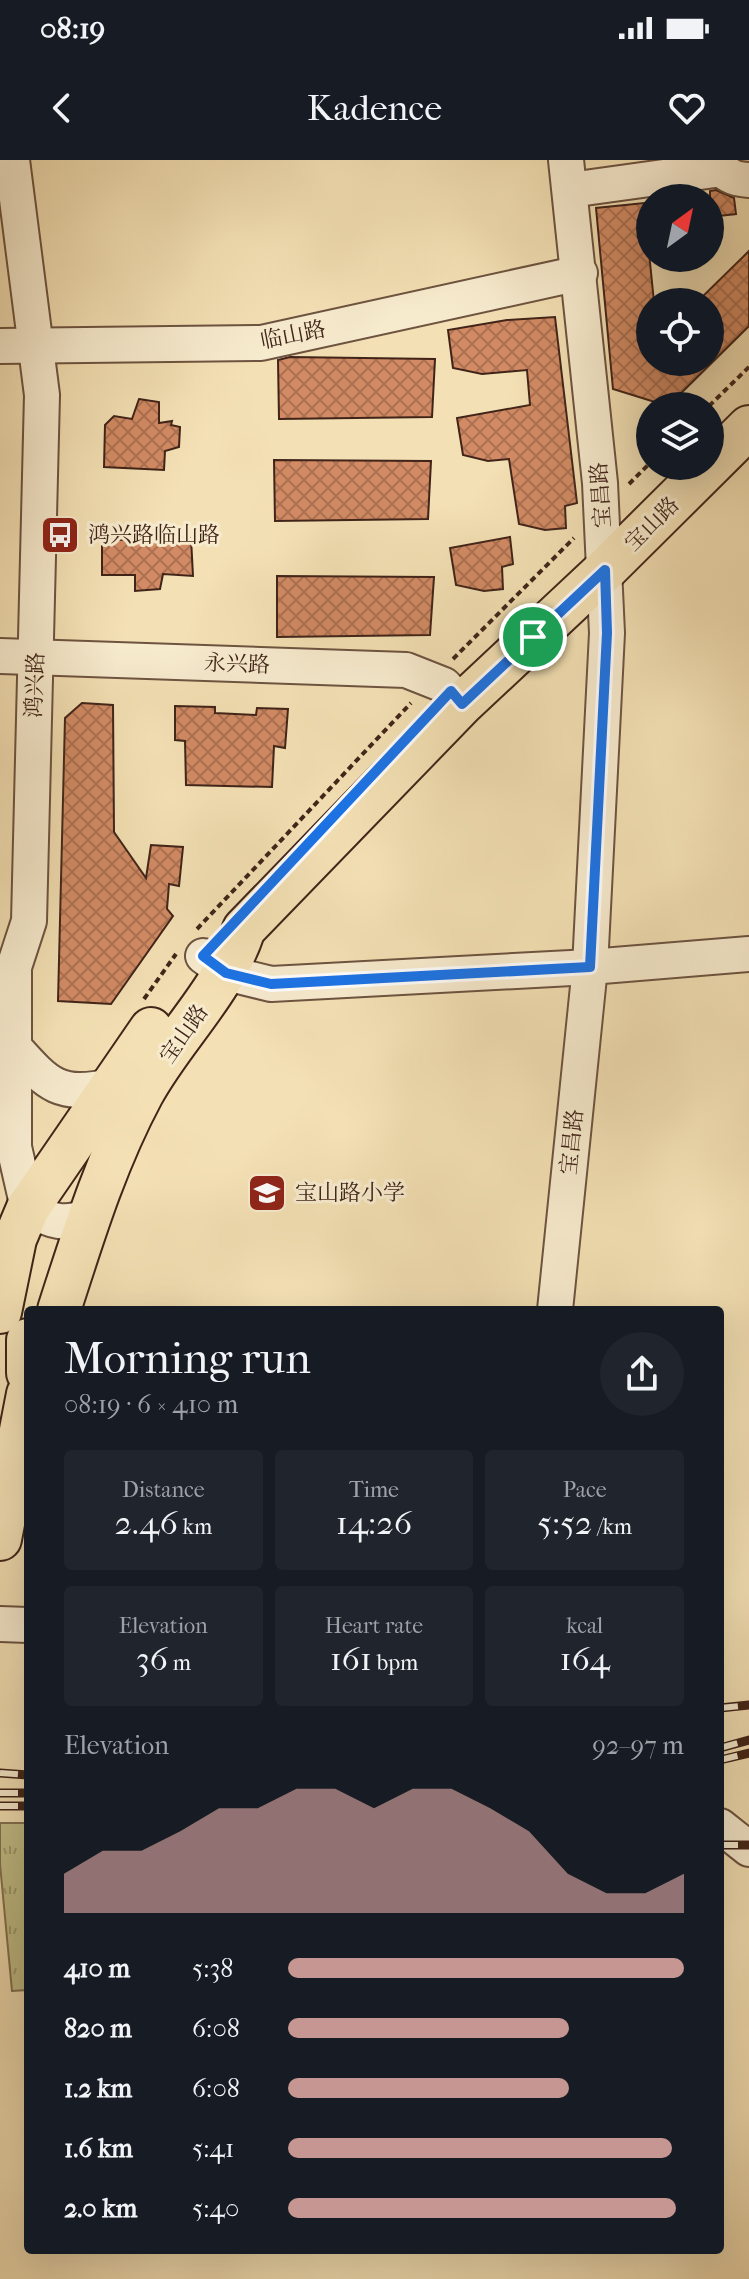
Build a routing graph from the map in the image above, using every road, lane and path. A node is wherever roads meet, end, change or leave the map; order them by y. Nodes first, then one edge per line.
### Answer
1 (12, 160) edge
2 (730, 170) edge
3 (568, 175) edge
4 (580, 273) junction
5 (38, 345) junction
6 (0, 346) edge
7 (749, 367) edge
8 (723, 392) edge
9 (749, 396) edge
10 (724, 421) edge
11 (749, 427) edge
12 (667, 480) edge
13 (604, 556) junction
14 (0, 656) edge
15 (36, 656) junction
16 (456, 697) junction
17 (749, 954) edge
18 (215, 964) junction
19 (590, 967) junction
20 (15, 1048) junction
21 (112, 1086) junction
22 (28, 1208) junction
23 (90, 1215) junction
24 (31, 1306) edge
25 (60, 1306) edge
26 (555, 1306) edge
27 (0, 1312) edge
28 (24, 1415) edge
29 (0, 1539) edge
30 (0, 1624) edge
31 (24, 1625) edge

1 - 5 street, 鸿兴路
2 - 3 street
3 - 4 street, 宝昌路
4 - 5 street, 临山路
4 - 13 street, 宝昌路
5 - 6 street, 临山路
5 - 15 street, 鸿兴路
7 - 8 path
9 - 10 main road
11 - 13 main road, 宝山路
12 - 13 main road, 宝山路
13 - 16 main road, 宝山路
13 - 19 street, 宝昌路
14 - 15 street, 永兴路
15 - 16 street, 永兴路
15 - 20 street, 鸿兴路
16 - 18 main road, 宝山路
17 - 19 street
18 - 19 street
18 - 21 main road, 宝山路
18 - 23 main road, 宝山路
19 - 26 street, 宝昌路
20 - 21 street
20 - 22 street, 鸿兴路
21 - 22 main road, 宝山路
22 - 23 street
22 - 24 main road
22 - 27 main road, 宝山路
23 - 25 main road, 宝山路
28 - 29 main road
30 - 31 street

